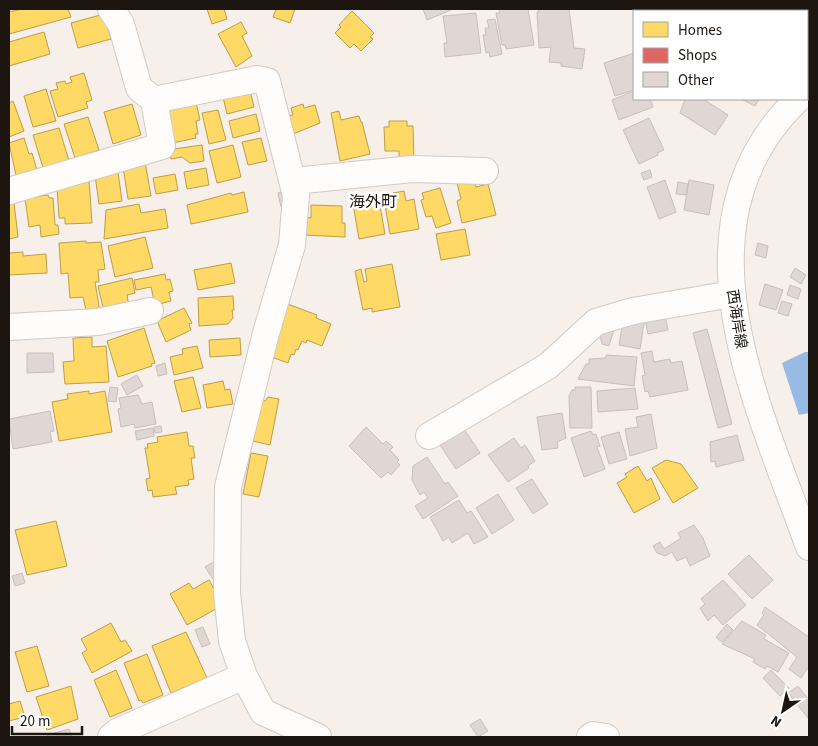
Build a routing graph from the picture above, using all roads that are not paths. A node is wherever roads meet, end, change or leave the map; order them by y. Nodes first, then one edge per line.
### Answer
1 (111, 9) edge
2 (154, 100) junction
3 (797, 100) edge
4 (485, 172) dead end
5 (294, 181) junction
6 (9, 191) edge
7 (732, 294) junction
8 (150, 311) dead end
9 (9, 327) edge
10 (429, 436) dead end
11 (809, 547) edge
12 (244, 676) junction
13 (116, 735) edge
14 (318, 737) edge
15 (590, 737) edge
16 (606, 737) edge

1 - 2 street
2 - 5 street
2 - 6 street
3 - 7 street, 西海岸線
4 - 5 street
5 - 12 street
7 - 10 street
7 - 11 street, 西海岸線
8 - 9 street
12 - 13 street
12 - 14 street
15 - 16 street

